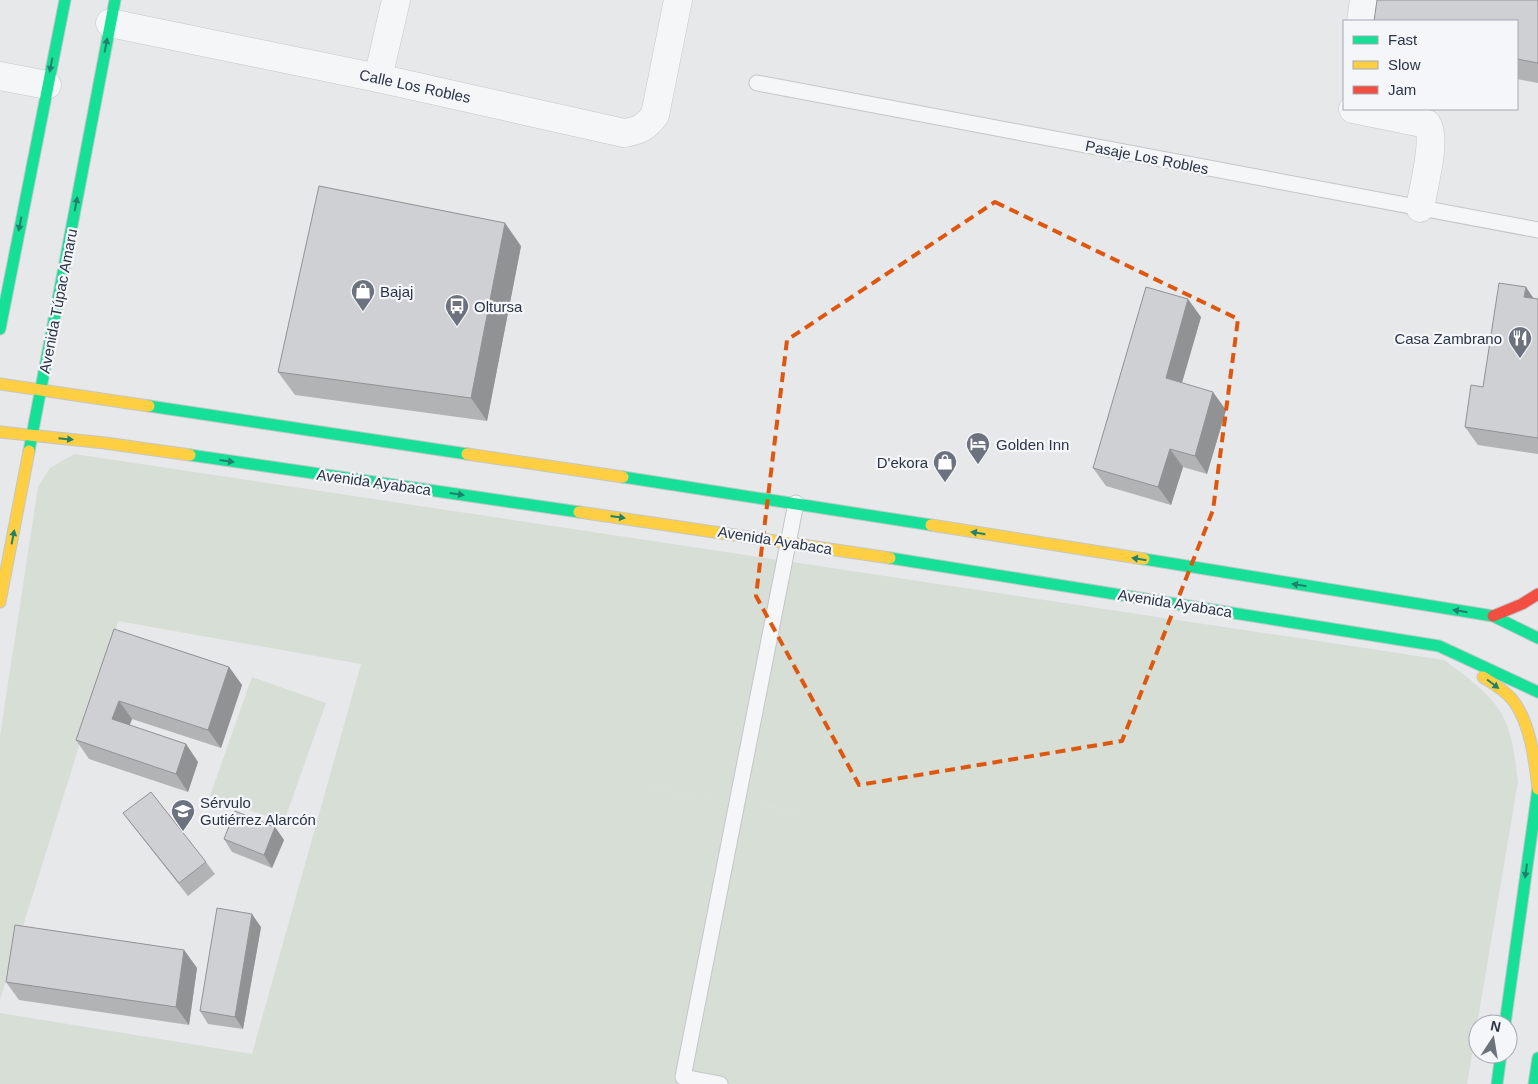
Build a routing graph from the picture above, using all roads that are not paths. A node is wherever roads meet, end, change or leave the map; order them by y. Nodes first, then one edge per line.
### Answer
1 (65, 0) edge
2 (396, 0) edge
3 (678, 0) edge
4 (1364, 0) edge
5 (112, 12) edge
6 (1361, 20) edge
7 (0, 76) edge
8 (378, 78) junction
9 (757, 83) dead end
10 (47, 85) junction
11 (1358, 110) edge
12 (1420, 208) junction
13 (1538, 230) edge
14 (0, 329) edge
15 (0, 384) edge
16 (42, 390) junction
17 (0, 432) edge
18 (32, 435) junction
19 (796, 504) junction
20 (790, 542) junction
21 (1538, 594) edge
22 (0, 602) edge
23 (1493, 616) junction
24 (1538, 638) edge
25 (1439, 646) junction
26 (1538, 692) edge
27 (1538, 789) edge
28 (1506, 1014) edge
29 (1538, 1058) edge
30 (1500, 1064) edge
31 (680, 1080) edge
32 (720, 1084) edge
33 (1497, 1084) edge
34 (1534, 1084) edge

1 -> 10 street
2 - 8 street
3 - 8 street, Calle Los Robles
4 - 6 street
5 - 8 street, Calle Los Robles
16 -> 5 street, Avenida Túpac Amaru
7 - 10 street
9 - 12 lane, Pasaje Los Robles
10 -> 14 street
11 - 12 street
12 - 13 lane, Pasaje Los Robles
15 - 16 street
16 - 18 street, Avenida Túpac Amaru
16 - 19 street
17 - 18 street, Avenida Ayabaca
18 -> 20 street, Avenida Ayabaca
22 -> 18 street, Avenida Túpac Amaru
19 - 20 lane
23 -> 19 street
20 - 25 street, Avenida Ayabaca
20 - 31 lane
21 - 23 street
23 - 24 street
25 - 26 street, Avenida Ayabaca
25 -> 27 street
27 -> 28 street
29 - 34 street
30 - 33 street
31 - 32 lane

